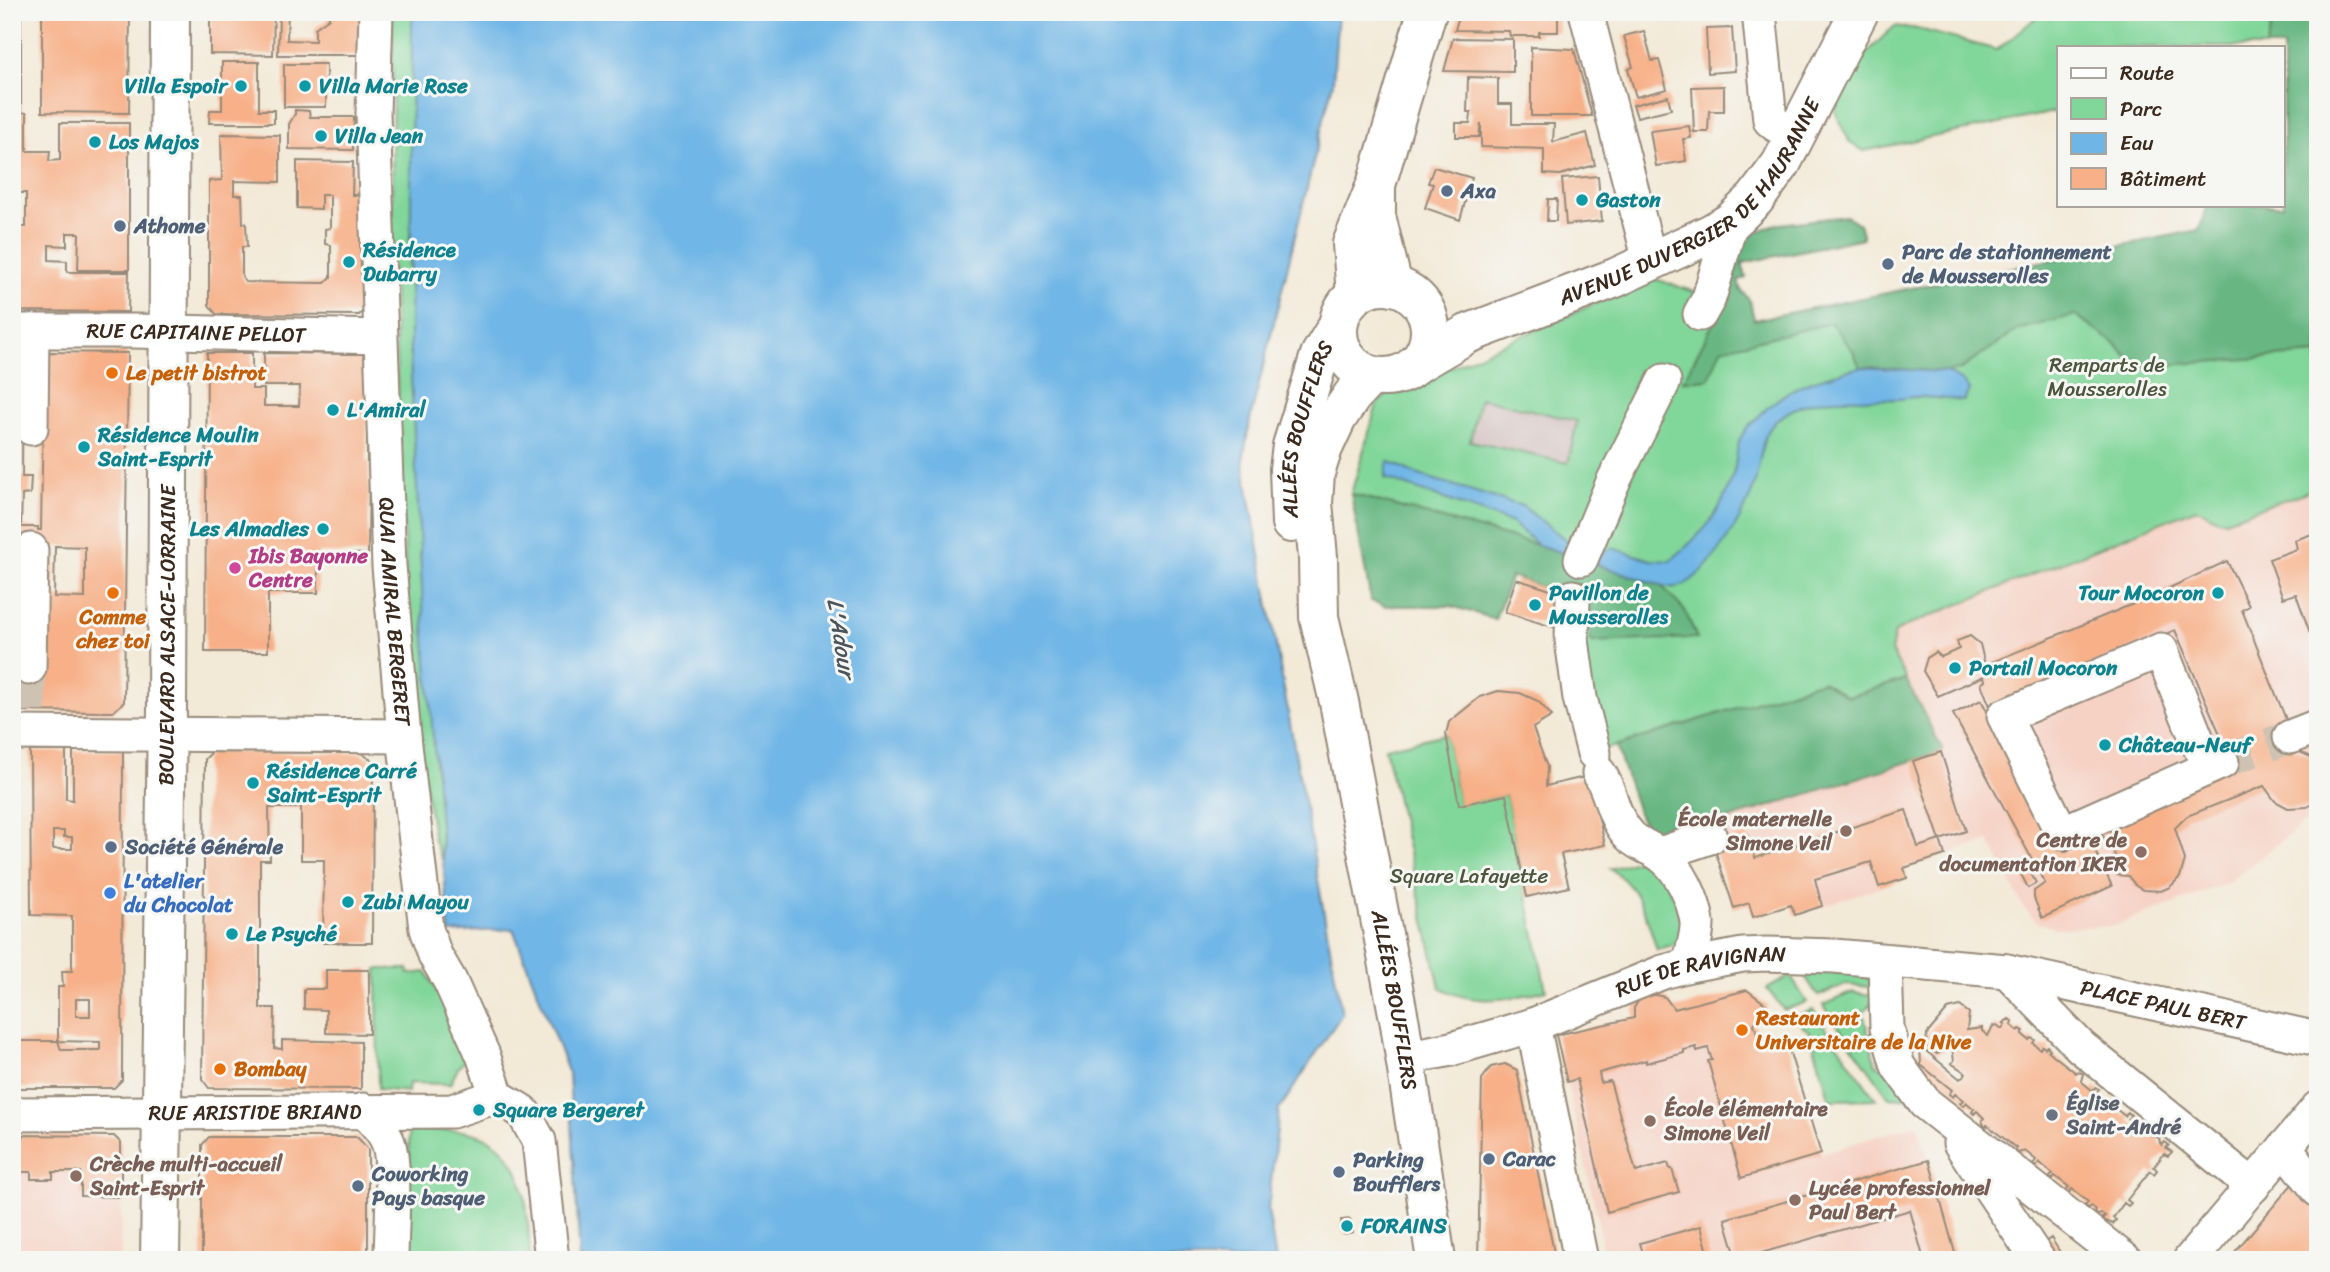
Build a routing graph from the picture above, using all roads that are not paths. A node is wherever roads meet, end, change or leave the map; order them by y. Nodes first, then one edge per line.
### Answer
1 (170, 12) edge
2 (376, 12) edge
3 (1427, 12) edge
4 (1586, 12) edge
5 (1759, 12) edge
6 (1859, 12) edge
7 (1799, 132) junction
8 (1376, 186) junction
9 (1731, 222) junction
10 (1650, 261) junction
11 (1393, 286) junction
12 (1347, 310) junction
13 (1425, 310) junction
14 (1700, 314) dead end
15 (22, 331) edge
16 (168, 332) junction
17 (1467, 334) junction
18 (380, 337) junction
19 (1416, 364) junction
20 (1375, 377) junction
21 (1664, 381) dead end
22 (31, 428) dead end
23 (31, 550) dead end
24 (1584, 552) dead end
25 (1573, 597) dead end
26 (1319, 617) junction
27 (29, 668) tunnel mouth
28 (23, 726) edge
29 (167, 734) junction
30 (404, 736) junction
31 (2215, 764) joint
32 (1710, 837) dead end
33 (1660, 854) junction
34 (1885, 961) junction
35 (1689, 965) junction
36 (2007, 971) junction
37 (1533, 1025) junction
38 (2318, 1039) edge
39 (1405, 1058) junction
40 (497, 1096) junction
41 (2318, 1108) edge
42 (363, 1110) junction
43 (163, 1113) junction
44 (12, 1114) edge
45 (1941, 1115) junction
46 (2285, 1147) junction
47 (2253, 1186) junction
48 (2318, 1191) edge
49 (160, 1260) edge
50 (391, 1260) edge
51 (552, 1260) edge
52 (1436, 1260) edge
53 (1581, 1260) edge
54 (2038, 1260) edge
55 (2125, 1260) edge
56 (2190, 1260) edge

1 - 16 main road, BOULEVARD ALSACE-LORRAINE
2 - 18 street, QUAI AMIRAL BERGERET
3 - 8 main road
4 - 10 street
5 - 7 street
6 - 7 main road, AVENUE DUVERGIER DE HAURANNE
7 - 9 main road, AVENUE DUVERGIER DE HAURANNE
8 - 11 main road
8 - 12 main road
9 - 10 main road, AVENUE DUVERGIER DE HAURANNE
9 - 14 street
10 - 17 main road, AVENUE DUVERGIER DE HAURANNE
11 - 12 main road
11 - 13 main road
12 - 20 main road
12 - 26 main road, ALLÉES BOUFFLERS
13 - 17 main road
13 - 19 main road
15 - 16 street, RUE CAPITAINE PELLOT
15 - 22 street
16 - 18 street, RUE CAPITAINE PELLOT
16 - 29 main road, BOULEVARD ALSACE-LORRAINE
17 - 19 main road, AVENUE DUVERGIER DE HAURANNE
18 - 30 street, QUAI AMIRAL BERGERET
19 - 20 main road
20 - 26 main road, ALLÉES BOUFFLERS
21 - 24 street
23 - 27 street
25 - 33 street
26 - 39 main road, ALLÉES BOUFFLERS
28 - 29 street
29 - 30 street
29 - 43 main road, BOULEVARD ALSACE-LORRAINE
30 - 40 street, QUAI AMIRAL BERGERET
31 - 31 street
32 - 33 street
33 - 35 street
34 - 35 street, RUE DE RAVIGNAN
34 - 36 street, RUE DE RAVIGNAN
34 - 45 street
35 - 37 street, RUE DE RAVIGNAN
36 - 38 street, PLACE PAUL BERT
36 - 47 street
37 - 39 street, RUE DE RAVIGNAN
37 - 53 street
39 - 52 main road, ALLÉES BOUFFLERS
40 - 42 street, RUE ARISTIDE BRIAND
40 - 51 street
41 - 46 street
42 - 43 street, RUE ARISTIDE BRIAND
42 - 50 street
43 - 44 street, RUE ARISTIDE BRIAND
43 - 49 main road, BOULEVARD ALSACE-LORRAINE
45 - 54 street
45 - 55 street
46 - 47 street
46 - 48 street
47 - 56 street

